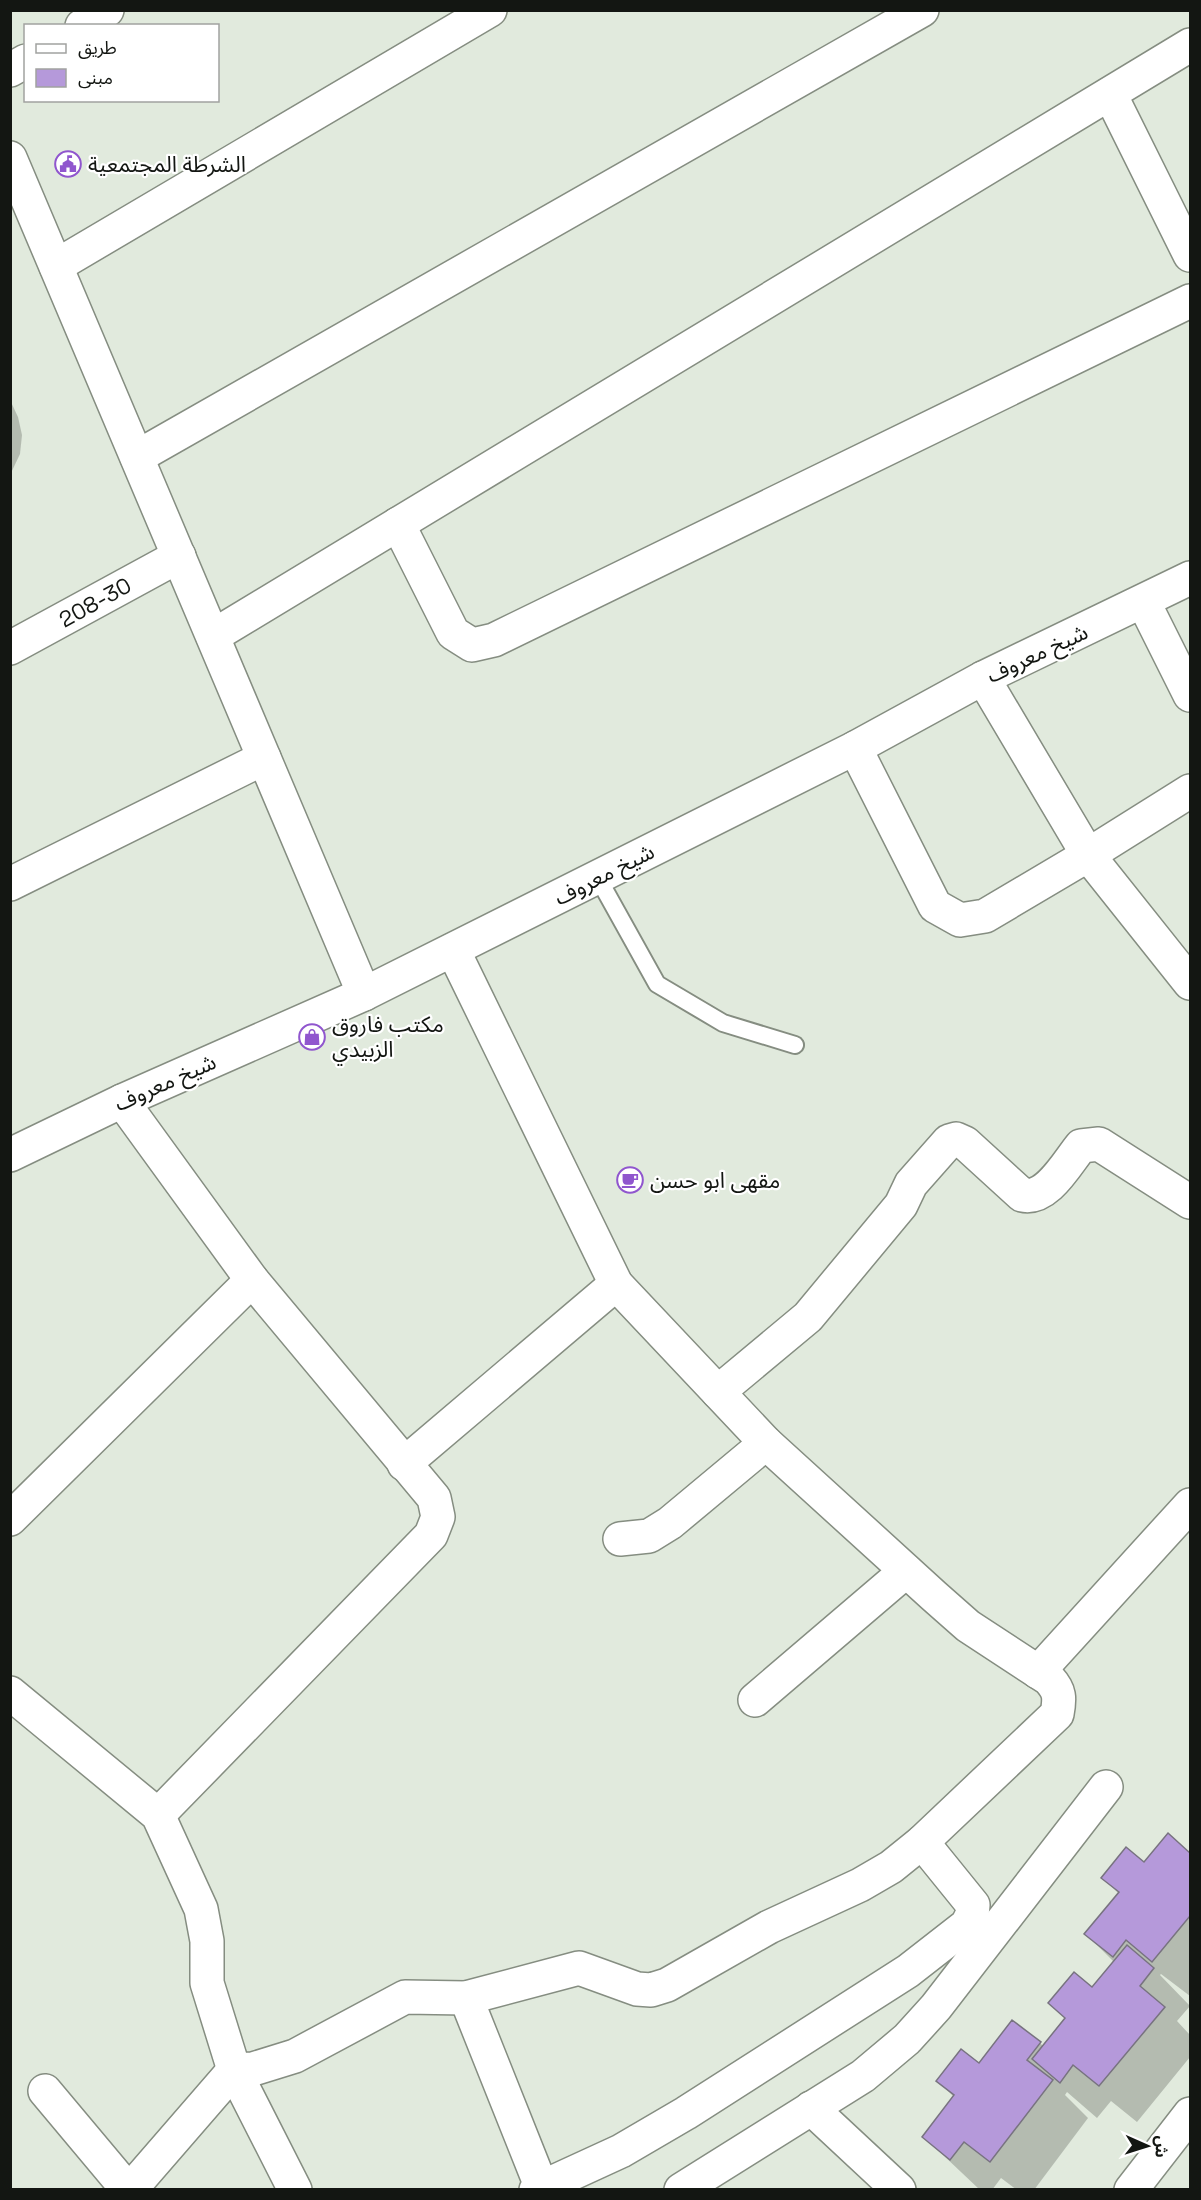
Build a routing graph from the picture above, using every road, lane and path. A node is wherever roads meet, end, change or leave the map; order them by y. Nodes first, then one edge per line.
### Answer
1 (107, 10) edge
2 (490, 10) edge
3 (922, 10) edge
4 (85, 24) edge
5 (1191, 45) edge
6 (24, 62) edge
7 (10, 70) edge
8 (1110, 94) junction
9 (10, 158) edge
10 (1191, 255) edge
11 (56, 266) junction
12 (1191, 301) edge
13 (137, 457) junction
14 (398, 524) junction
15 (179, 556) junction
16 (1191, 578) edge
17 (1144, 603) junction
18 (213, 636) junction
19 (10, 648) edge
20 (983, 678) junction
21 (1191, 695) edge
22 (855, 748) junction
23 (264, 758) junction
24 (1191, 790) edge
25 (1088, 855) junction
26 (598, 878) junction
27 (10, 884) edge
28 (453, 950) junction
29 (1191, 984) edge
30 (364, 994) junction
31 (795, 1045) dead end
32 (122, 1101) junction
33 (10, 1155) edge
34 (1191, 1202) edge
35 (252, 1280) junction
36 (616, 1284) junction
37 (718, 1392) junction
38 (766, 1443) junction
39 (404, 1464) junction
40 (1191, 1505) edge
41 (10, 1519) edge
42 (620, 1539) dead end
43 (906, 1571) junction
44 (1038, 1672) junction
45 (10, 1693) edge
46 (755, 1700) dead end
47 (1106, 1787) dead end
48 (158, 1815) junction
49 (922, 1842) junction
50 (466, 1998) junction
51 (234, 2070) junction
52 (45, 2091) dead end
53 (811, 2108) junction
54 (1191, 2114) edge
55 (539, 2188) edge
56 (129, 2190) edge
57 (295, 2190) edge
58 (681, 2190) edge
59 (899, 2190) edge
60 (1131, 2190) edge

1 - 4 street
2 - 11 street
3 - 13 street
5 - 8 street
6 - 7 street
8 - 10 street
8 - 14 street
9 - 11 street
11 - 13 street
12 - 14 street
13 - 15 street
14 - 18 street
15 - 18 street
15 - 19 street, 208-30
16 - 17 street, شیخ معروف
17 - 20 street, شیخ معروف
17 - 21 street
18 - 23 street
20 - 22 street, شیخ معروف
20 - 25 street
22 - 25 street
22 - 26 street, شیخ معروف
23 - 27 street
23 - 30 street
24 - 25 street
25 - 29 street
26 - 28 street, شیخ معروف
26 - 31 lane
28 - 30 street, شیخ معروف
28 - 36 street
30 - 32 street, شیخ معروف
32 - 33 street, شیخ معروف
32 - 35 street
34 - 37 street
35 - 39 street
35 - 41 street
36 - 37 street
36 - 39 street
37 - 38 street
38 - 42 street
38 - 43 street
39 - 48 street
40 - 44 street
43 - 44 street
43 - 46 street
44 - 49 street
45 - 48 street
47 - 53 street
48 - 51 street
49 - 50 street
49 - 55 street
50 - 51 street
50 - 55 street
51 - 56 street
51 - 57 street
52 - 56 street
53 - 58 street
53 - 59 street
54 - 60 street

